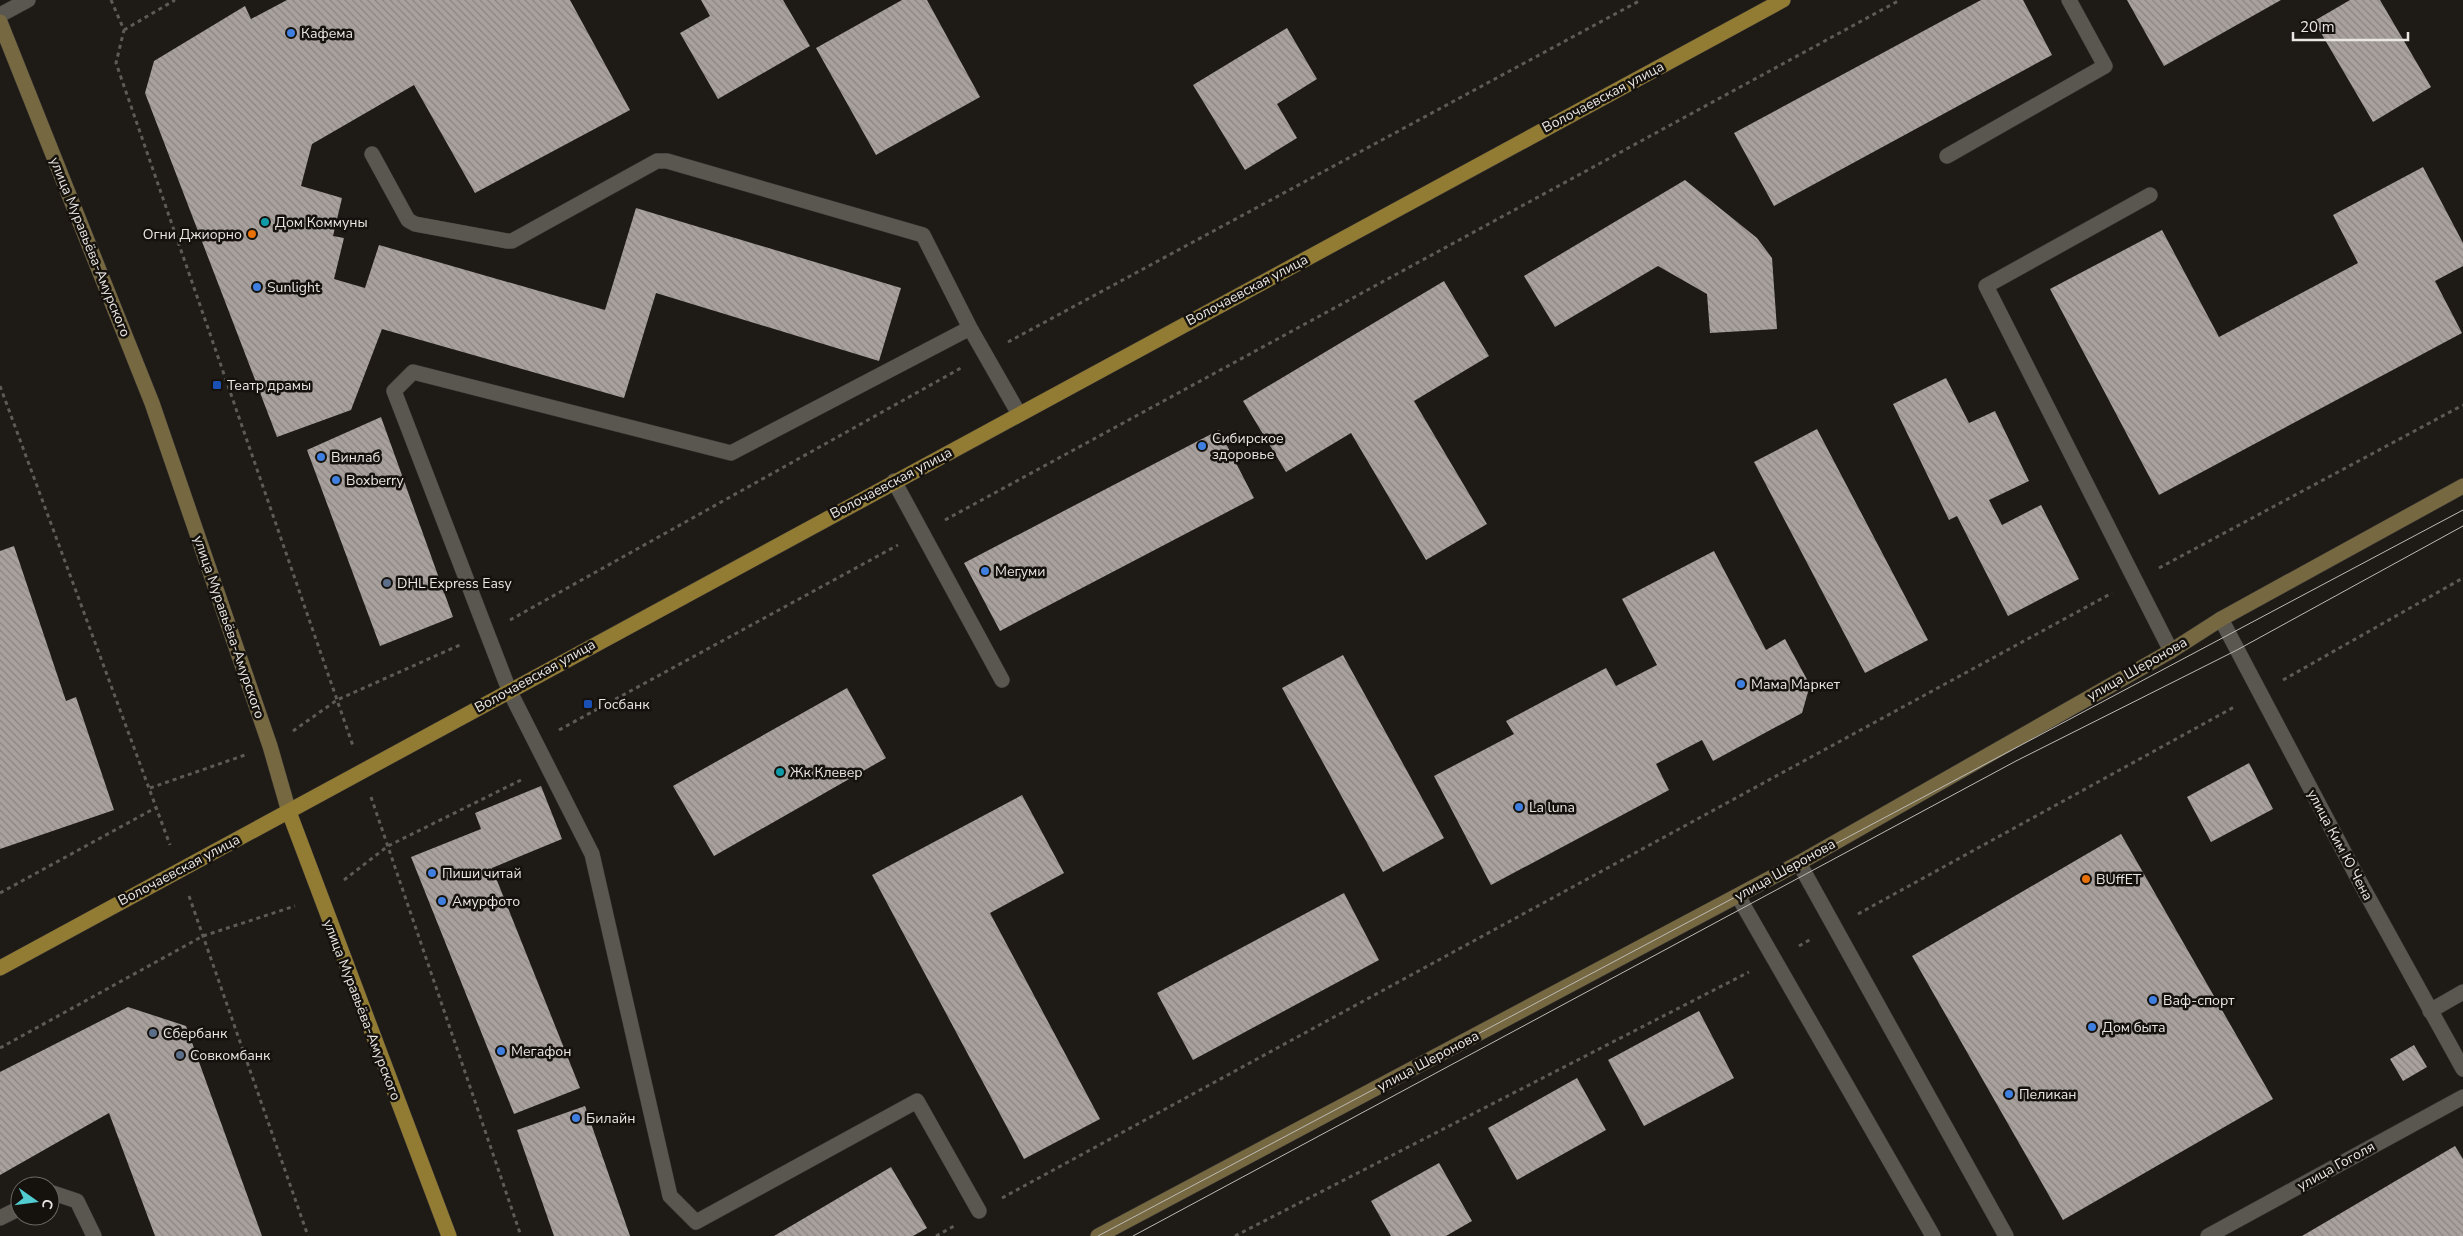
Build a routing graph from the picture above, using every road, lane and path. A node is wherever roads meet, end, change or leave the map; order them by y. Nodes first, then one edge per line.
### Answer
1 (28, 0) edge
2 (111, 0) edge
3 (175, 0) edge
4 (1641, 0) edge
5 (1783, 0) edge
6 (1900, 0) edge
7 (2069, 0) edge
8 (0, 16) edge
9 (0, 22) edge
10 (124, 30) junction
11 (372, 154) dead end
12 (1947, 156) dead end
13 (2150, 194) dead end
14 (970, 328) junction
15 (985, 354) junction
16 (0, 386) edge
17 (2463, 405) edge
18 (1019, 414) junction
19 (894, 481) junction
20 (2463, 486) edge
21 (922, 532) junction
22 (2135, 580) junction
23 (2221, 619) junction
24 (488, 632) junction
25 (2171, 651) junction
26 (1002, 680) dead end
27 (510, 690) junction
28 (338, 700) junction
29 (536, 742) junction
30 (270, 746) junction
31 (548, 766) junction
32 (362, 770) junction
33 (150, 788) junction
34 (156, 808) junction
35 (288, 812) junction
36 (388, 846) junction
37 (1799, 863) junction
38 (179, 869) junction
39 (0, 893) edge
40 (1738, 896) junction
41 (319, 898) junction
42 (203, 936) junction
43 (0, 968) edge
44 (2463, 992) edge
45 (2430, 1011) junction
46 (0, 1048) edge
47 (2459, 1054) edge
48 (2463, 1069) edge
49 (2463, 1097) edge
50 (60, 1195) edge
51 (979, 1211) junction
52 (94, 1236) edge
53 (308, 1236) edge
54 (449, 1236) edge
55 (521, 1236) edge
56 (936, 1236) edge
57 (1098, 1236) edge
58 (1933, 1236) edge
59 (2006, 1236) edge
60 (2208, 1236) edge

1 - 8 street
2 - 10 path
3 - 10 path
4 - 15 path
5 - 18 main road, Волочаевская улица
6 - 21 path
7 - 12 street
9 - 30 main road, улица Муравьёва-Амурского
10 - 28 path
11 - 14 street
13 - 22 street
14 - 15 street
14 - 24 street
15 - 18 street
15 - 24 path
16 - 33 path
17 - 22 path
18 - 19 main road, Волочаевская улица
19 - 21 street
19 - 27 main road, Волочаевская улица
20 - 23 main road, улица Шеронова
21 - 26 street
21 - 29 path
22 - 25 street
22 - 51 path
23 - 25 main road, улица Шеронова
23 - 45 street, улица Ким Ю Чена
24 - 27 street
24 - 28 path
25 - 37 main road, улица Шеронова
27 - 29 street
27 - 32 main road, Волочаевская улица
28 - 30 path
28 - 32 path
29 - 31 street
30 - 33 path
30 - 35 main road, улица Муравьёва-Амурского
31 - 36 path
31 - 51 street
32 - 35 main road, Волочаевская улица
32 - 36 path
33 - 34 path
34 - 38 path
34 - 39 path
35 - 38 main road, Волочаевская улица
35 - 41 main road, улица Муравьёва-Амурского
36 - 41 path
36 - 55 path
37 - 40 main road, улица Шеронова
37 - 59 street
38 - 42 path
38 - 43 main road, Волочаевская улица
40 - 57 main road, улица Шеронова
40 - 58 street
41 - 42 path
41 - 54 main road, улица Муравьёва-Амурского
42 - 46 path
42 - 53 path
44 - 45 street
45 - 47 street, улица Ким Ю Чена
47 - 48 street, улица Ким Ю Чена
49 - 60 street, улица Гоголя
50 - 52 street
51 - 56 path

